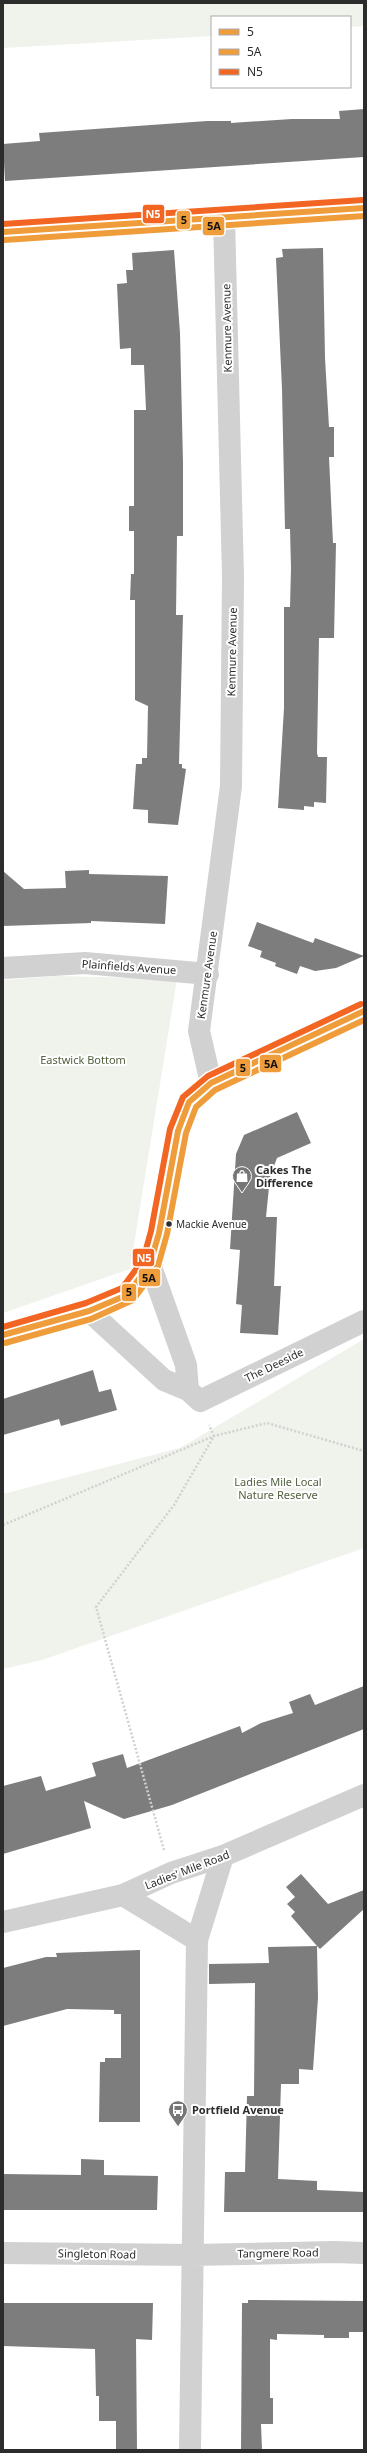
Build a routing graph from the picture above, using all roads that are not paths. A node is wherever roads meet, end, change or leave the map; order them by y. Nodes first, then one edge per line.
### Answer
1 (364, 208) edge
2 (224, 218) junction
3 (3, 232) edge
4 (3, 968) edge
5 (208, 974) junction
6 (364, 1011) edge
7 (211, 1083) junction
8 (150, 1264) junction
9 (89, 1311) junction
10 (364, 1321) edge
11 (3, 1335) edge
12 (188, 1390) junction
13 (364, 1795) edge
14 (223, 1856) junction
15 (123, 1895) junction
16 (3, 1922) edge
17 (197, 1940) junction
18 (3, 2253) edge
19 (364, 2253) edge
20 (192, 2255) junction
21 (190, 2450) edge

1 - 2 street
2 - 3 street
2 - 5 street, Kenmure Avenue
4 - 5 street, Plainfields Avenue
5 - 7 street, Kenmure Avenue
6 - 7 street
7 - 8 street
8 - 9 street
8 - 12 street
9 - 11 street
9 - 12 street, The Deeside
10 - 12 street, The Deeside
13 - 14 street, Ladies' Mile Road
14 - 15 street, Ladies' Mile Road
14 - 17 street
15 - 16 street, Ladies' Mile Road
15 - 17 street
17 - 20 street
18 - 20 street, Singleton Road
19 - 20 street, Tangmere Road
20 - 21 street

